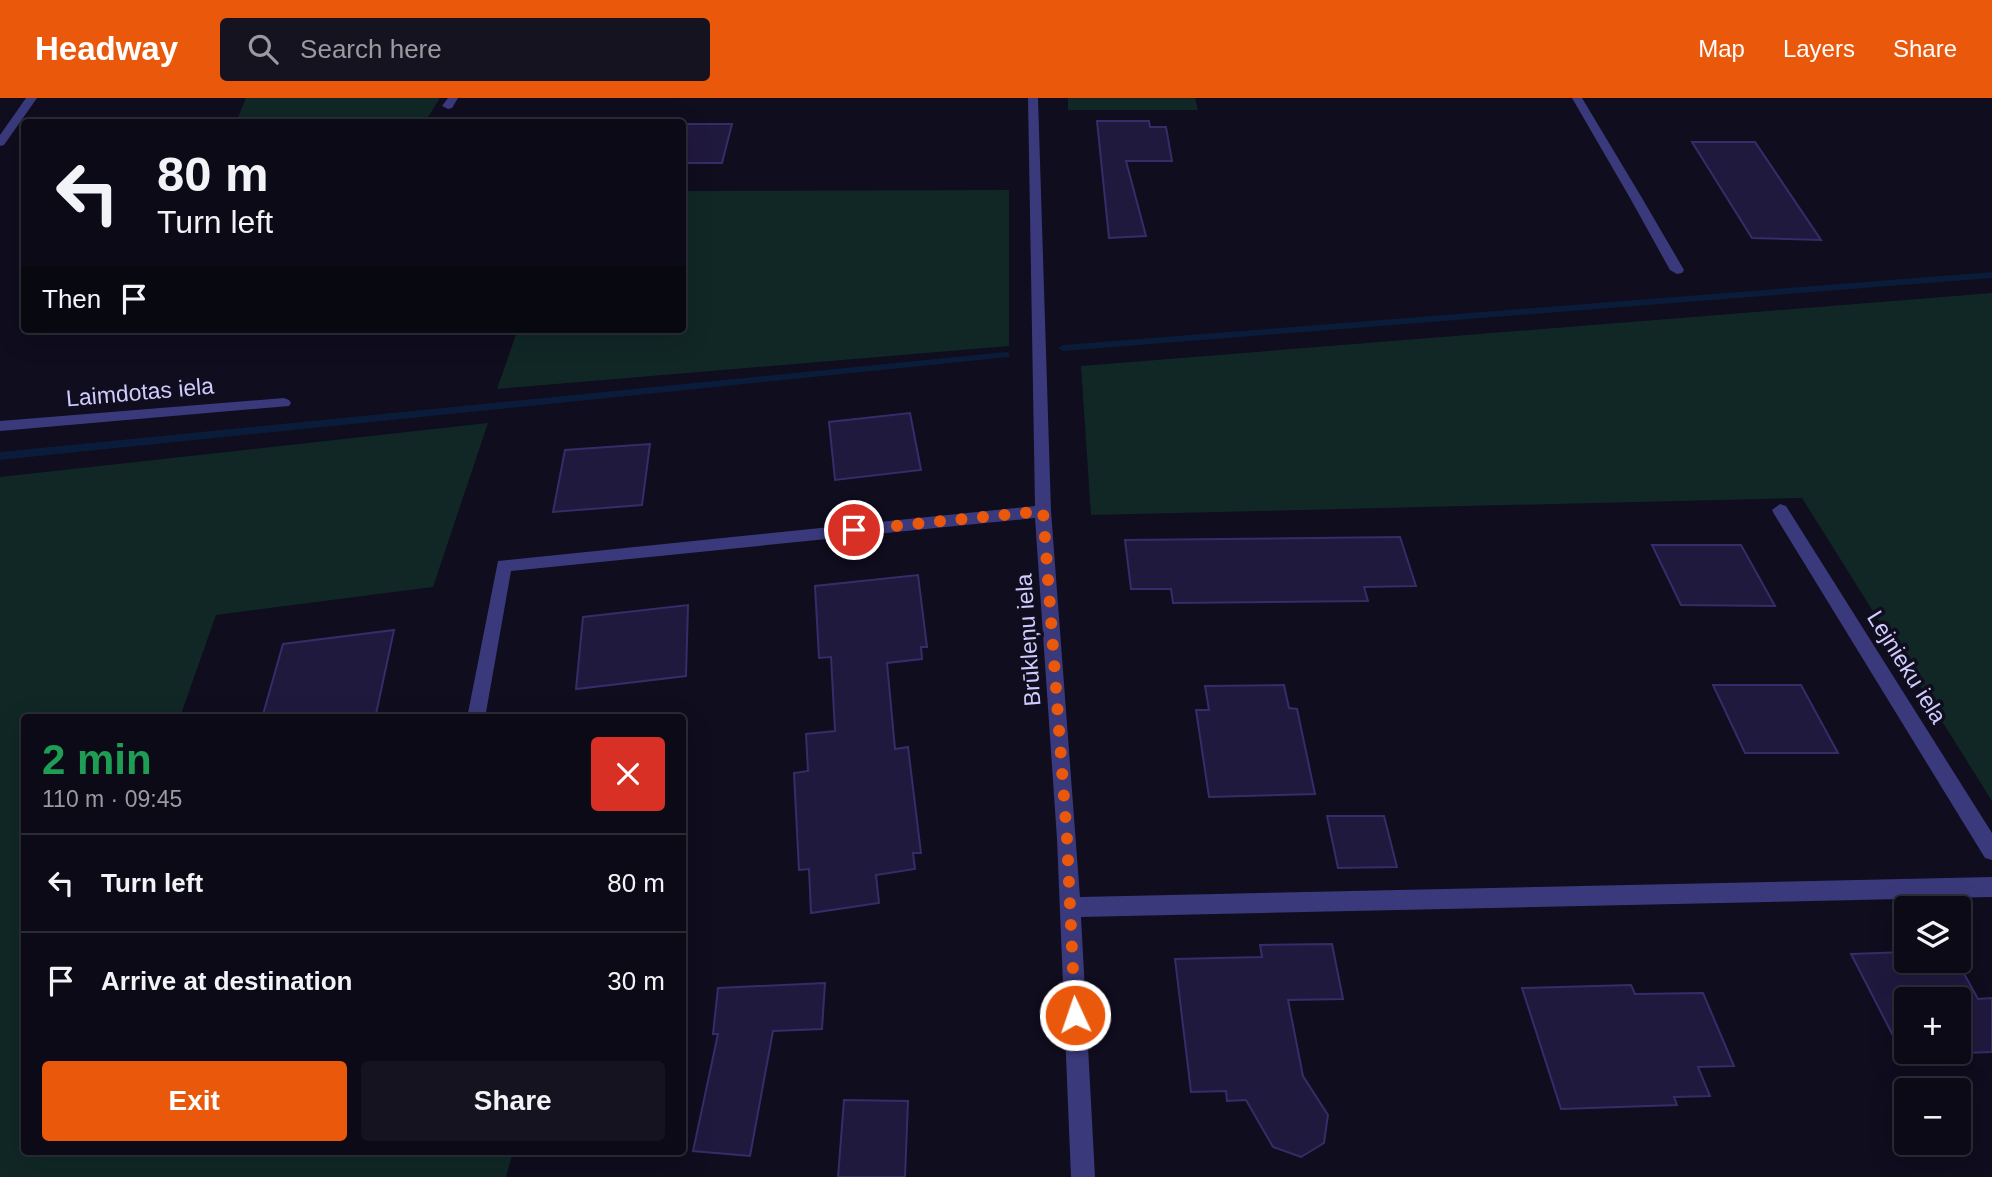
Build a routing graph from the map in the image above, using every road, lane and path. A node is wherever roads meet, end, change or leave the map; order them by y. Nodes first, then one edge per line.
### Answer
1 (32, 98) edge
2 (1032, 98) edge
3 (1577, 98) edge
4 (0, 143) edge
5 (1677, 270) dead end
6 (284, 402) dead end
7 (0, 426) edge
8 (1780, 510) dead end
9 (1043, 511) junction
10 (477, 714) edge
11 (1992, 850) edge
12 (1992, 887) edge
13 (1069, 907) junction
14 (1083, 1177) edge

1 - 4 street
2 - 9 street, Brūkleņu iela
3 - 5 street
6 - 7 street, Laimdotas iela
8 - 11 street, Lejnieku iela
9 - 10 street
9 - 13 street, Brūkleņu iela
12 - 13 street
13 - 14 street, Brūkleņu iela

